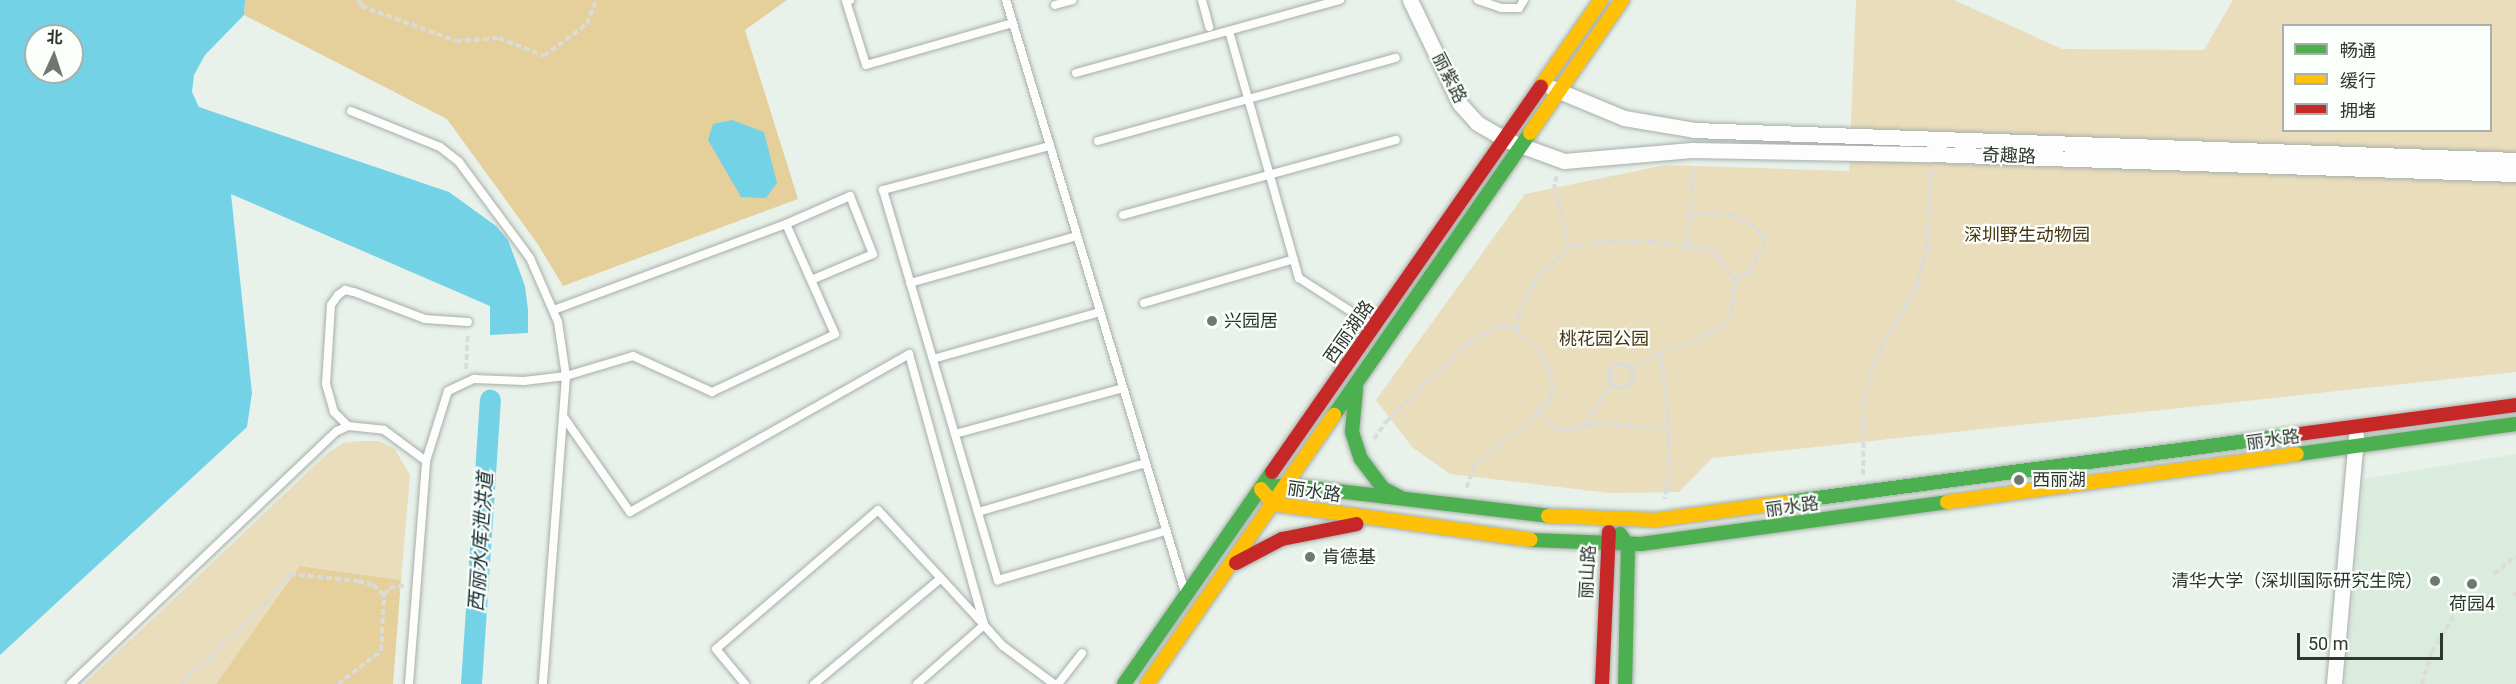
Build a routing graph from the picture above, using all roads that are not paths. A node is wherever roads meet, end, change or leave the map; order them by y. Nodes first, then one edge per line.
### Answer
1 (850, 0) edge
2 (1006, 0) edge
3 (1072, 0) edge
4 (1202, 0) edge
5 (1340, 0) edge
6 (1410, 0) edge
7 (1478, 0) edge
8 (1524, 0) edge
9 (1601, 0) edge
10 (1622, 0) edge
11 (1055, 5) dead end
12 (1012, 23) junction
13 (1209, 27) dead end
14 (1229, 31) junction
15 (1396, 58) dead end
16 (1076, 73) dead end
17 (1545, 85) junction
18 (1560, 93) junction
19 (1249, 99) junction
20 (351, 111) dead end
21 (1396, 140) dead end
22 (1506, 140) junction
23 (1098, 141) dead end
24 (1050, 146) junction
25 (1523, 146) junction
26 (2516, 160) edge
27 (2516, 174) edge
28 (1270, 175) junction
29 (1123, 215) dead end
30 (786, 224) junction
31 (1077, 237) junction
32 (1294, 259) junction
33 (811, 280) junction
34 (910, 283) junction
35 (1144, 303) dead end
36 (554, 310) junction
37 (1100, 312) junction
38 (468, 322) road end
39 (1375, 327) junction
40 (933, 359) junction
41 (566, 376) junction
42 (1357, 384) junction
43 (1123, 388) junction
44 (2516, 405) edge
45 (563, 416) junction
46 (2516, 424) edge
47 (348, 426) junction
48 (2357, 427) junction
49 (955, 434) junction
50 (2356, 446) junction
51 (426, 461) junction
52 (1146, 463) junction
53 (1286, 485) junction
54 (1261, 489) junction
55 (1408, 501) junction
56 (1273, 504) junction
57 (978, 512) junction
58 (1612, 521) junction
59 (1395, 522) junction
60 (1166, 531) junction
61 (1628, 544) junction
62 (1606, 545) junction
63 (1228, 568) junction
64 (941, 578) junction
65 (1186, 596) junction
66 (984, 625) junction
67 (1082, 653) dead end
68 (819, 682) edge
69 (71, 684) edge
70 (409, 684) edge
71 (543, 684) edge
72 (745, 684) edge
73 (917, 684) edge
74 (1056, 684) edge
75 (1124, 684) edge
76 (1147, 684) edge
77 (1602, 684) edge
78 (1625, 684) edge
79 (2334, 684) edge

1 - 12 lane
2 - 12 lane
3 - 11 lane
4 - 13 lane
5 - 14 lane
6 - 22 street, 丽紫路
7 - 8 lane
9 - 17 main road, 西丽湖路
10 - 18 main road, 西丽湖路
12 - 24 lane
14 - 16 lane
14 - 19 lane
15 - 19 lane
17 - 18 street, 奇趣路
17 - 22 main road, 西丽湖路
18 - 25 main road, 西丽湖路
18 - 26 street, 奇趣路
19 - 23 lane
19 - 28 lane
20 - 36 lane
21 - 28 lane
22 - 25 street, 奇趣路
22 - 39 main road, 西丽湖路
24 - 31 lane
24 - 34 lane
25 - 27 street, 奇趣路
25 - 42 main road, 西丽湖路
28 - 29 lane
28 - 32 lane
30 - 33 lane
30 - 33 lane
30 - 36 lane
31 - 34 lane
31 - 37 lane
32 - 35 lane
32 - 39 lane
33 - 41 lane
34 - 40 lane
36 - 41 lane
37 - 40 lane
37 - 43 lane
38 - 47 lane
39 - 54 main road, 西丽湖路
40 - 49 lane
41 - 45 lane
41 - 51 lane
42 - 53 main road, 西丽湖路
42 - 55 main road
43 - 49 lane
43 - 52 lane
44 - 48 main road, 丽水路
45 - 66 lane
45 - 71 lane
46 - 50 main road, 丽水路
47 - 51 lane
47 - 69 lane
48 - 50 street
48 - 58 main road, 丽水路
49 - 57 lane
50 - 61 main road, 丽水路
50 - 79 street
51 - 70 lane
52 - 57 lane
52 - 60 lane
53 - 54 main road, 丽水路
53 - 55 main road, 丽水路
53 - 56 main road, 西丽湖路
54 - 56 main road, 丽水路
54 - 65 main road, 西丽湖路
55 - 58 main road, 丽水路
56 - 59 main road, 丽水路
56 - 63 main road, 西丽湖路
57 - 60 lane
58 - 61 main road, 丽山路
58 - 62 main road, 丽山路
59 - 62 main road, 丽水路
59 - 63 main road
60 - 65 lane
61 - 62 main road, 丽水路
61 - 78 main road
62 - 77 main road, 丽山路
63 - 76 main road, 西丽湖路
64 - 66 lane
64 - 68 lane
64 - 72 lane
65 - 75 main road, 西丽湖路
66 - 73 lane
66 - 74 lane
67 - 74 lane

